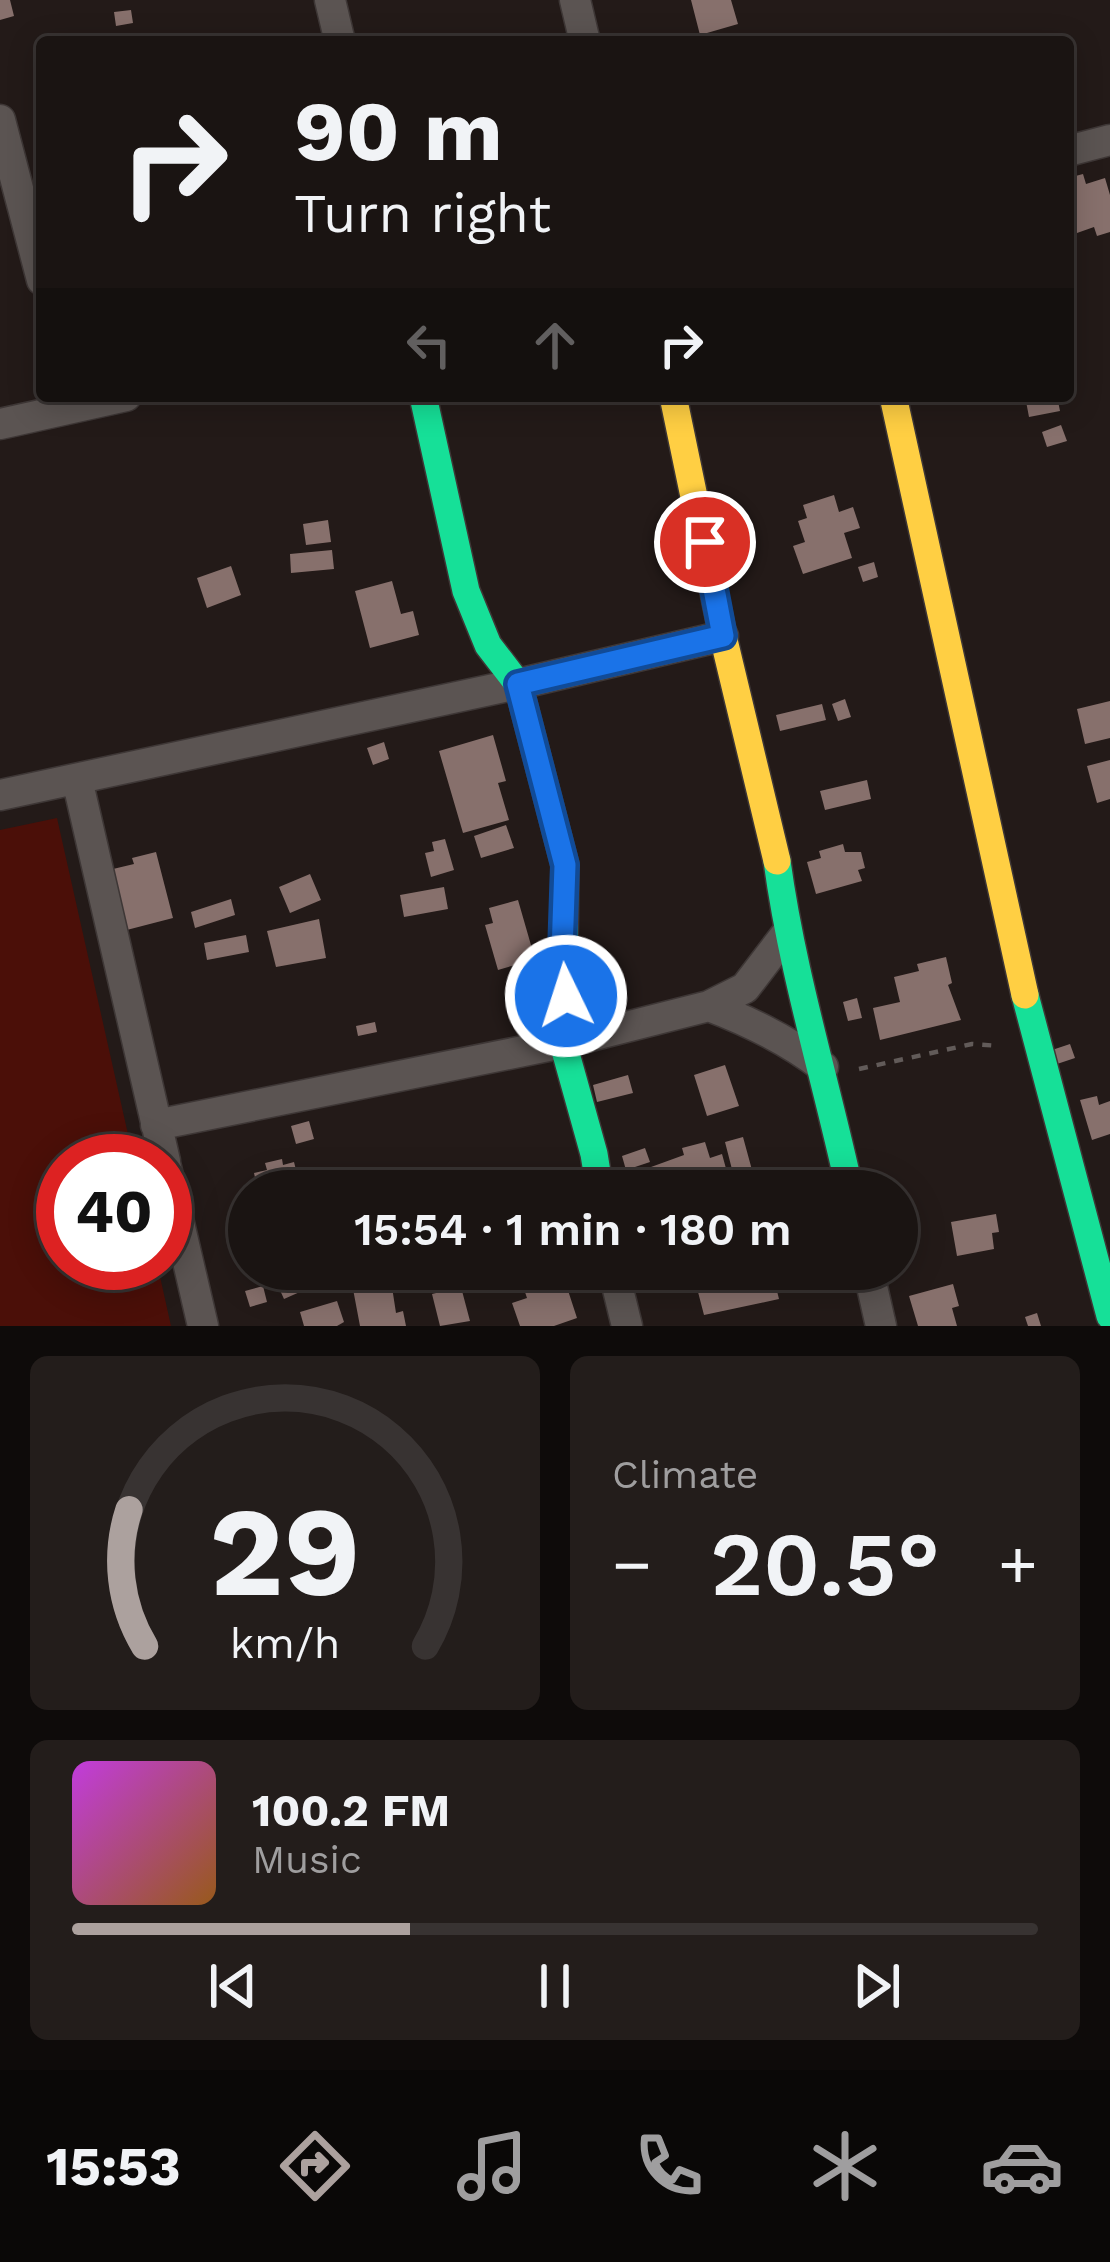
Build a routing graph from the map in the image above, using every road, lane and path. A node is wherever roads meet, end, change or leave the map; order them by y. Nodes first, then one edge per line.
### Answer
1 (330, 0) edge
2 (575, 0) edge
3 (339, 36) edge
4 (584, 36) edge
5 (0, 120) edge
6 (1110, 140) edge
7 (1074, 149) edge
8 (36, 257) edge
9 (74, 402) edge
10 (424, 402) edge
11 (674, 402) edge
12 (894, 402) edge
13 (0, 424) edge
14 (723, 636) junction
15 (518, 684) junction
16 (76, 779) junction
17 (0, 795) edge
18 (788, 933) junction
19 (709, 1006) junction
20 (563, 1043) junction
21 (1036, 1043) junction
22 (823, 1067) junction
23 (156, 1125) junction
24 (158, 1134) edge
25 (596, 1170) edge
26 (845, 1170) edge
27 (1105, 1275) edge
28 (192, 1279) edge
29 (618, 1290) edge
30 (873, 1290) edge
31 (1110, 1316) edge
32 (203, 1326) edge
33 (627, 1326) edge
34 (881, 1326) edge

1 - 3 street
2 - 4 street
5 - 8 street
6 - 7 street
9 - 13 street
10 - 15 street
11 - 14 street
12 - 21 street
14 - 15 street
14 - 18 street
15 - 16 street
15 - 20 street
16 - 17 street
16 - 23 street
18 - 19 street
18 - 22 street
19 - 20 street
19 - 22 street
20 - 23 street
20 - 25 street
21 - 22 path
21 - 27 street
22 - 26 street
23 - 24 street
27 - 31 street
28 - 32 street
29 - 33 street
30 - 34 street

